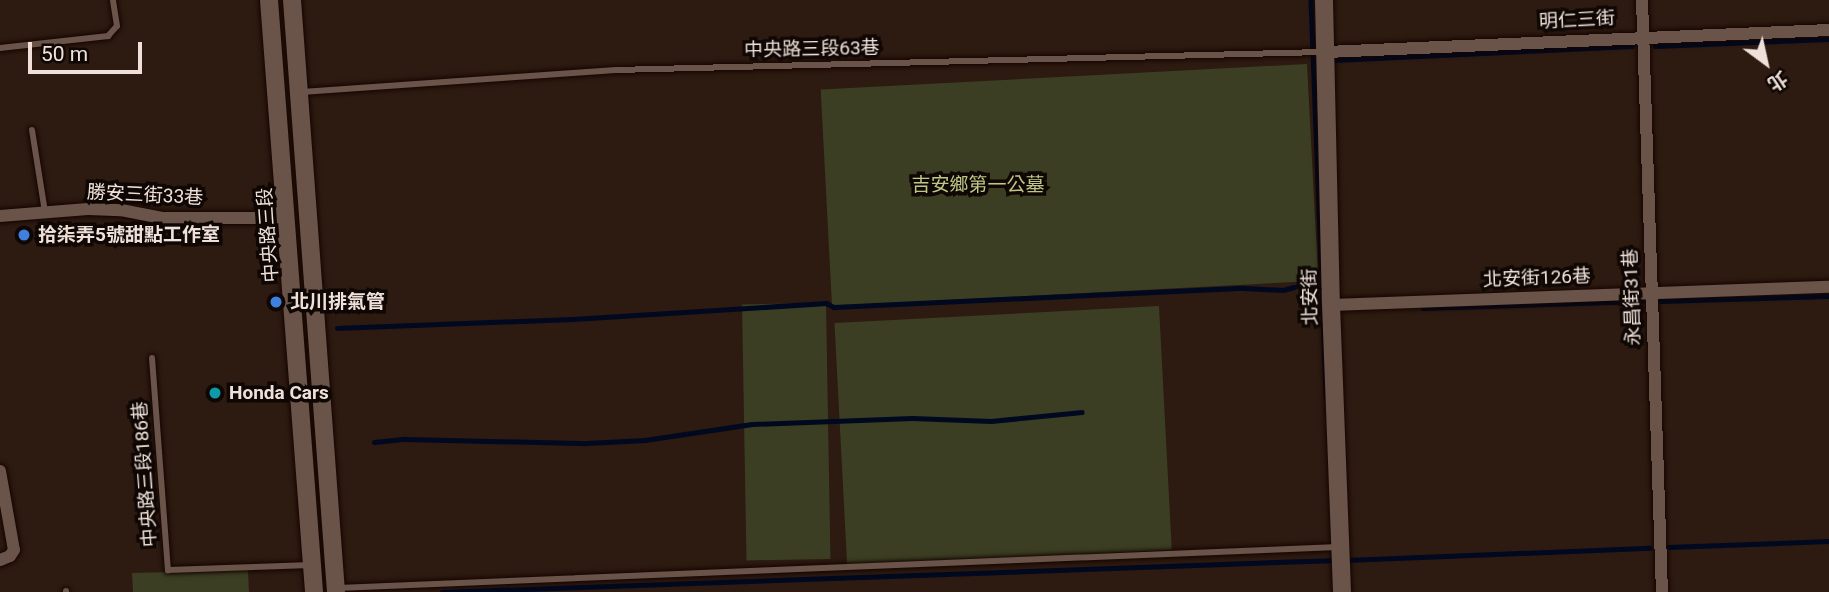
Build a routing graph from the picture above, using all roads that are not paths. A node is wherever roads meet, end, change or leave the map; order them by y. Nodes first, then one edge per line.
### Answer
1 (113, 0) edge
2 (269, 0) edge
3 (292, 0) edge
4 (1324, 0) edge
5 (1642, 0) edge
6 (1829, 30) edge
7 (1643, 36) junction
8 (0, 48) edge
9 (1327, 52) junction
10 (299, 92) junction
11 (32, 130) dead end
12 (45, 212) junction
13 (0, 216) edge
14 (287, 218) junction
15 (1829, 287) edge
16 (1651, 293) junction
17 (1331, 305) junction
18 (152, 358) dead end
19 (0, 471) edge
20 (1340, 547) junction
21 (5, 558) edge
22 (313, 565) junction
23 (336, 590) edge
24 (314, 592) edge
25 (1342, 592) edge
26 (1662, 592) edge

1 - 8 lane
2 - 14 street, 中央路三段
3 - 10 street
4 - 9 street, 北安街
5 - 7 street, 永昌街31巷
6 - 7 street, 明仁三街
7 - 9 street, 明仁三街
7 - 16 street, 永昌街31巷
9 - 10 lane, 中央路三段63巷
9 - 17 street, 北安街
10 - 23 street
11 - 12 lane
12 - 13 street, 勝安三街33巷
12 - 14 street, 勝安三街33巷
14 - 22 street, 中央路三段
15 - 16 street, 北安街126巷
16 - 17 street, 北安街126巷
16 - 26 street, 永昌街31巷
17 - 20 street, 北安街
18 - 22 lane, 中央路三段186巷
19 - 21 street
20 - 23 lane
20 - 25 street, 北安街
22 - 24 street, 中央路三段

